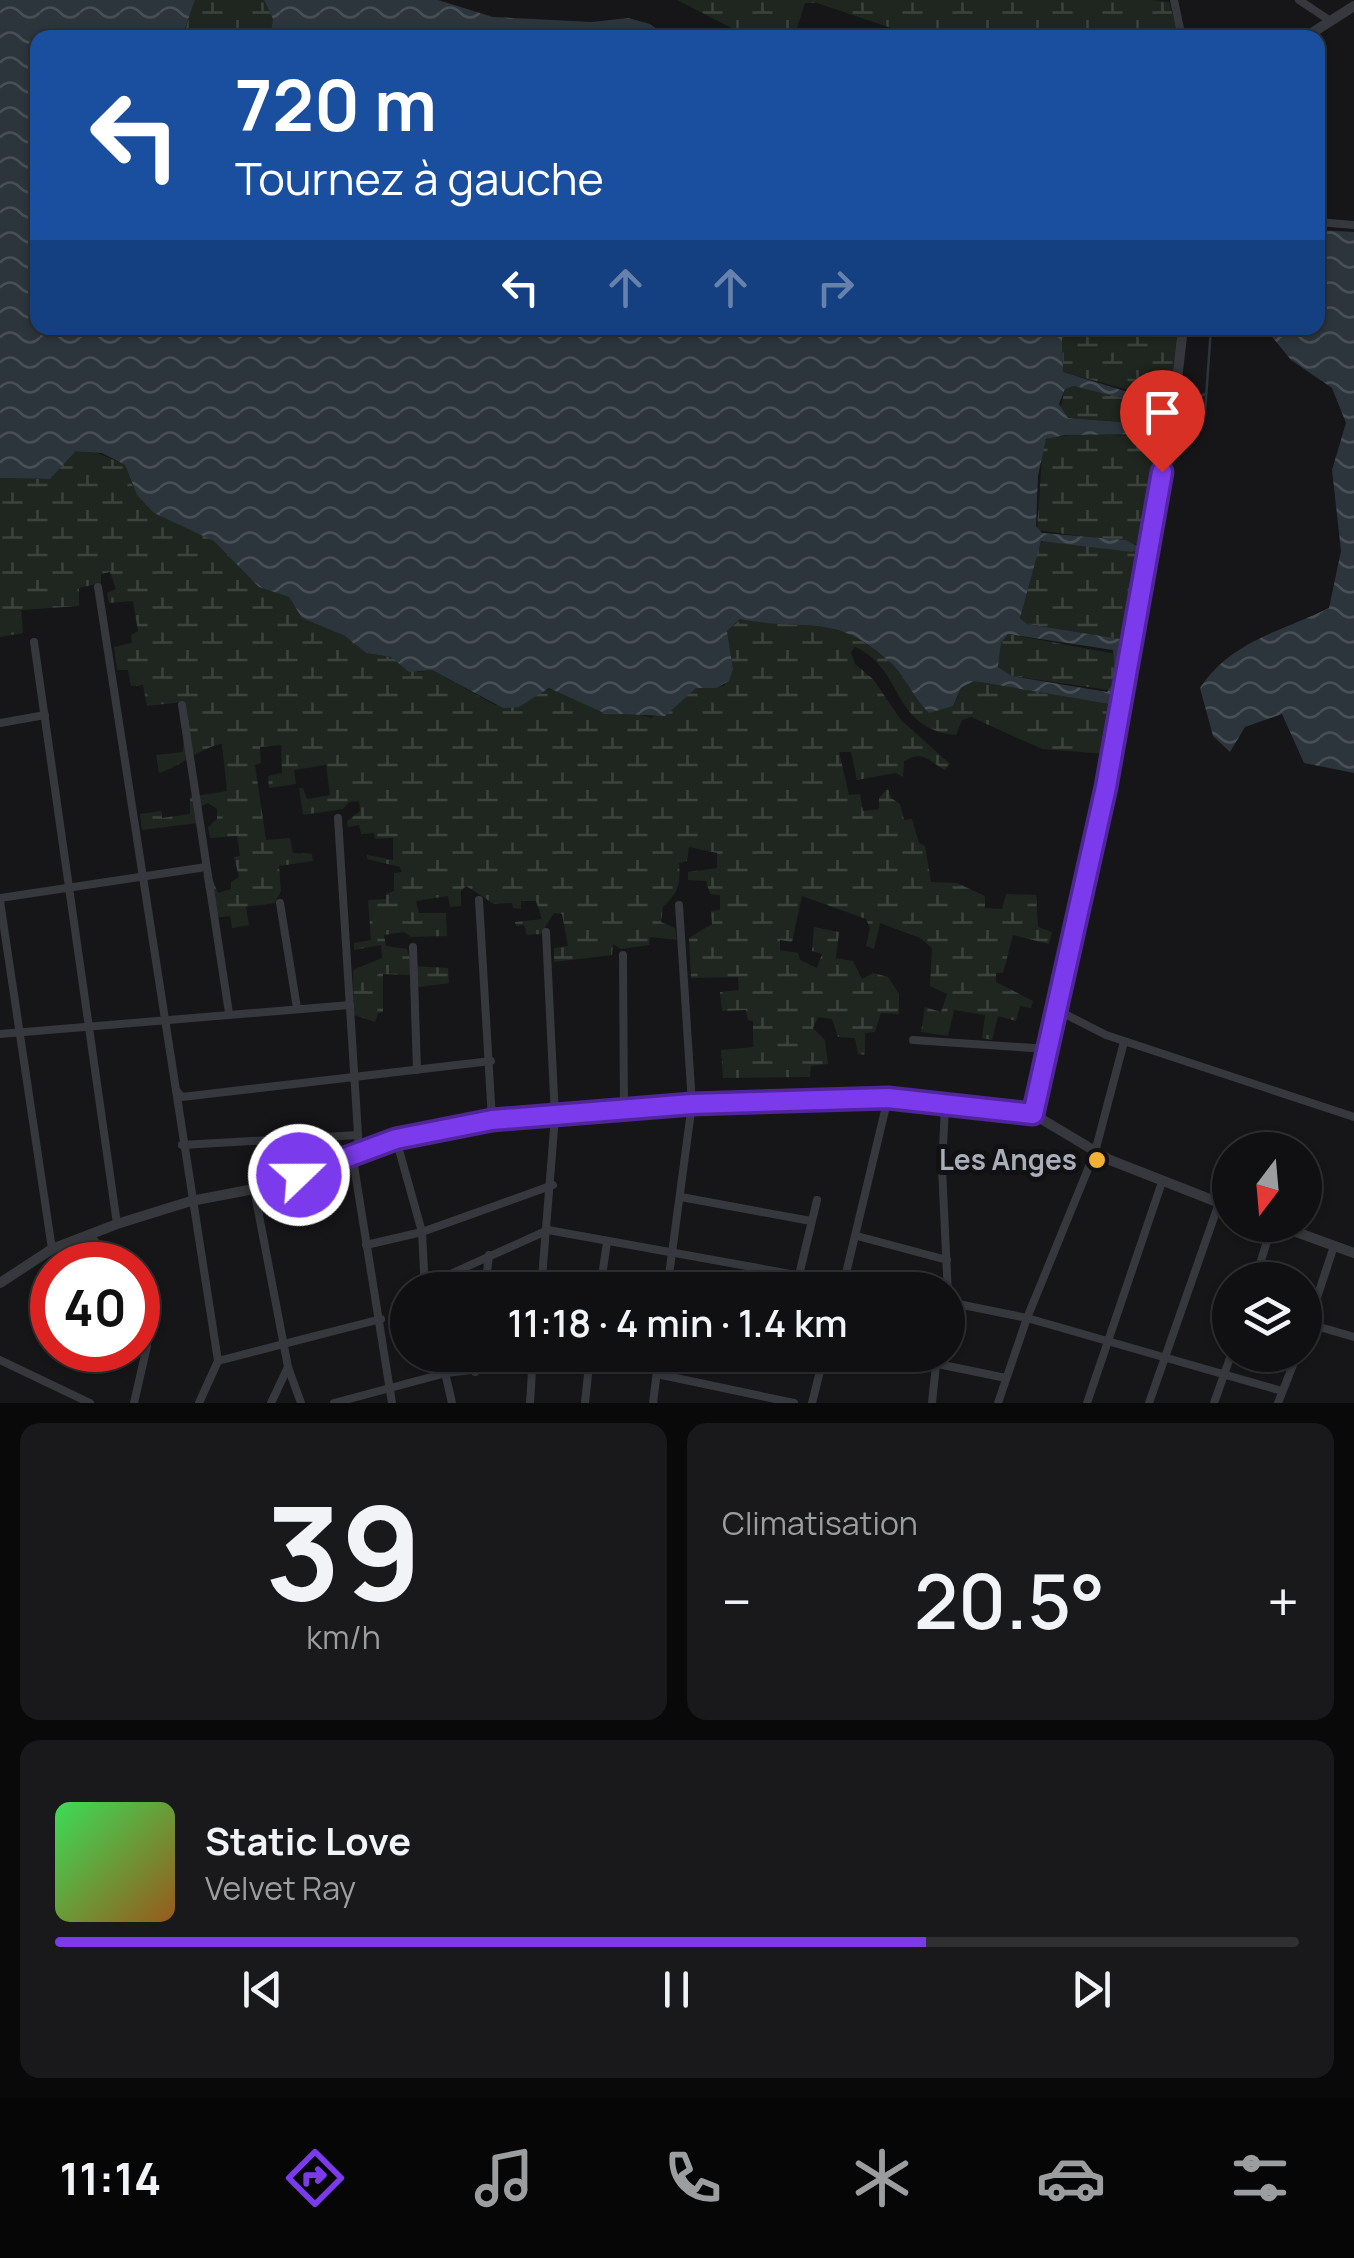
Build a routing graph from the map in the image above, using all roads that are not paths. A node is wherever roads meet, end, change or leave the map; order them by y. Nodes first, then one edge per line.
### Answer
1 (1174, 0) edge
2 (1299, 0) edge
3 (1317, 0) edge
4 (1354, 6) edge
5 (1316, 12) junction
6 (1329, 20) junction
7 (1180, 30) edge
8 (1315, 30) edge
9 (1325, 222) edge
10 (1354, 224) edge
11 (1182, 335) edge
12 (98, 587) dead end
13 (34, 642) dead end
14 (182, 704) dead end
15 (45, 715) junction
16 (0, 722) edge
17 (338, 818) dead end
18 (206, 867) junction
19 (142, 876) junction
20 (69, 887) junction
21 (0, 899) edge
22 (479, 900) dead end
23 (280, 904) dead end
24 (679, 906) dead end
25 (546, 932) dead end
26 (413, 947) dead end
27 (623, 954) dead end
28 (350, 1004) junction
29 (297, 1008) junction
30 (1057, 1010) junction
31 (229, 1013) junction
32 (163, 1018) junction
33 (89, 1027) junction
34 (20, 1032) junction
35 (0, 1034) edge
36 (913, 1040) dead end
37 (1124, 1042) junction
38 (1048, 1049) junction
39 (491, 1061) junction
40 (417, 1070) junction
41 (354, 1078) junction
42 (174, 1087) junction
43 (888, 1098) junction
44 (692, 1104) junction
45 (946, 1106) junction
46 (624, 1111) junction
47 (1033, 1114) junction
48 (1354, 1117) edge
49 (554, 1118) junction
50 (492, 1120) junction
51 (358, 1135) junction
52 (396, 1139) junction
53 (182, 1146) junction
54 (356, 1151) junction
55 (1095, 1152) junction
56 (1162, 1182) junction
57 (552, 1186) junction
58 (254, 1188) junction
59 (681, 1197) junction
60 (817, 1200) dead end
61 (191, 1201) junction
62 (1212, 1201) edge
63 (811, 1221) junction
64 (117, 1224) junction
65 (548, 1230) junction
66 (422, 1232) junction
67 (90, 1235) junction
68 (857, 1236) junction
69 (1212, 1236) edge
70 (51, 1242) edge
71 (71, 1242) edge
72 (96, 1242) edge
73 (607, 1242) junction
74 (1322, 1242) edge
75 (366, 1244) junction
76 (1334, 1246) junction
77 (672, 1252) junction
78 (1354, 1253) edge
79 (488, 1255) junction
80 (947, 1260) junction
81 (30, 1263) edge
82 (423, 1272) edge
83 (455, 1272) edge
84 (486, 1272) edge
85 (543, 1272) edge
86 (603, 1272) edge
87 (669, 1272) edge
88 (787, 1272) edge
89 (798, 1272) edge
90 (847, 1272) edge
91 (947, 1272) edge
92 (0, 1282) edge
93 (1322, 1283) edge
94 (965, 1305) edge
95 (1027, 1318) junction
96 (380, 1319) junction
97 (1322, 1328) edge
98 (1354, 1337) edge
99 (1108, 1339) junction
100 (284, 1342) junction
101 (1166, 1355) junction
102 (0, 1360) edge
103 (218, 1362) junction
104 (288, 1367) junction
105 (965, 1367) edge
106 (141, 1372) edge
107 (475, 1372) edge
108 (531, 1372) edge
109 (588, 1372) edge
110 (820, 1372) edge
111 (935, 1372) edge
112 (1290, 1372) edge
113 (446, 1373) junction
114 (1225, 1373) junction
115 (657, 1374) joint
116 (1006, 1378) junction
117 (392, 1388) junction
118 (1282, 1390) junction
119 (90, 1403) edge
120 (134, 1403) edge
121 (198, 1403) edge
122 (272, 1403) edge
123 (300, 1403) edge
124 (334, 1403) edge
125 (392, 1403) edge
126 (452, 1403) edge
127 (530, 1403) edge
128 (585, 1403) edge
129 (653, 1403) edge
130 (794, 1403) edge
131 (812, 1403) edge
132 (932, 1403) edge
133 (998, 1403) edge
134 (1087, 1403) edge
135 (1150, 1403) edge
136 (1214, 1403) edge
137 (1278, 1403) edge

1 - 7 street
2 - 5 street
3 - 5 street
4 - 6 street
5 - 6 street
6 - 8 street
9 - 10 street
11 - 30 street
12 - 19 street
13 - 15 street
14 - 18 street
15 - 16 street
15 - 20 street
17 - 28 street
18 - 19 street
18 - 31 street
19 - 20 street
19 - 32 street
20 - 21 street
20 - 33 street
21 - 34 street
22 - 39 street
23 - 29 street
24 - 44 street
25 - 49 street
26 - 40 street
27 - 46 street
28 - 29 street
28 - 41 street
29 - 31 street
30 - 37 street
30 - 38 street
31 - 32 street
32 - 33 street
32 - 42 street
33 - 34 street
33 - 64 street
34 - 35 street
34 - 70 street
36 - 38 street
37 - 48 street
37 - 55 street
38 - 47 street
39 - 40 street
39 - 50 street
40 - 41 street
41 - 42 street
41 - 51 street
42 - 53 street
43 - 44 street
43 - 45 street
43 - 68 street
44 - 46 street
44 - 59 street
45 - 47 street
45 - 80 street
46 - 49 street
47 - 55 street
49 - 50 street
49 - 57 street
50 - 52 street
51 - 53 street
51 - 54 street
52 - 54 street
52 - 66 street
53 - 61 street
54 - 58 street
54 - 75 street
55 - 56 street
55 - 95 street
56 - 62 street
56 - 99 street
57 - 65 street
57 - 66 street
58 - 61 street
58 - 100 street
59 - 63 street
59 - 77 street
60 - 63 street
61 - 64 street
61 - 103 street
63 - 89 street
64 - 67 street
65 - 73 street
65 - 79 street
65 - 85 street
66 - 75 street
66 - 82 street
67 - 71 street
67 - 72 street
68 - 80 street
68 - 90 street
69 - 101 street
73 - 77 street
73 - 86 street
74 - 76 street
75 - 96 street
76 - 78 street
76 - 93 street
77 - 87 street
77 - 88 street
79 - 83 street
79 - 84 street
80 - 91 street
81 - 92 street
94 - 95 street
95 - 99 street
95 - 116 street
96 - 100 street
96 - 117 street
97 - 98 street
99 - 101 street
99 - 134 street
100 - 103 street
100 - 104 street
101 - 114 street
101 - 135 street
102 - 119 street
103 - 121 street
104 - 122 street
104 - 123 street
105 - 116 street
106 - 120 street
107 - 113 street
108 - 127 street
109 - 128 street
110 - 131 street
111 - 132 street
112 - 118 street
113 - 117 street
113 - 126 street
114 - 118 street
114 - 136 street
115 - 129 street
115 - 130 street
116 - 133 street
117 - 124 street
117 - 125 street
118 - 137 street

